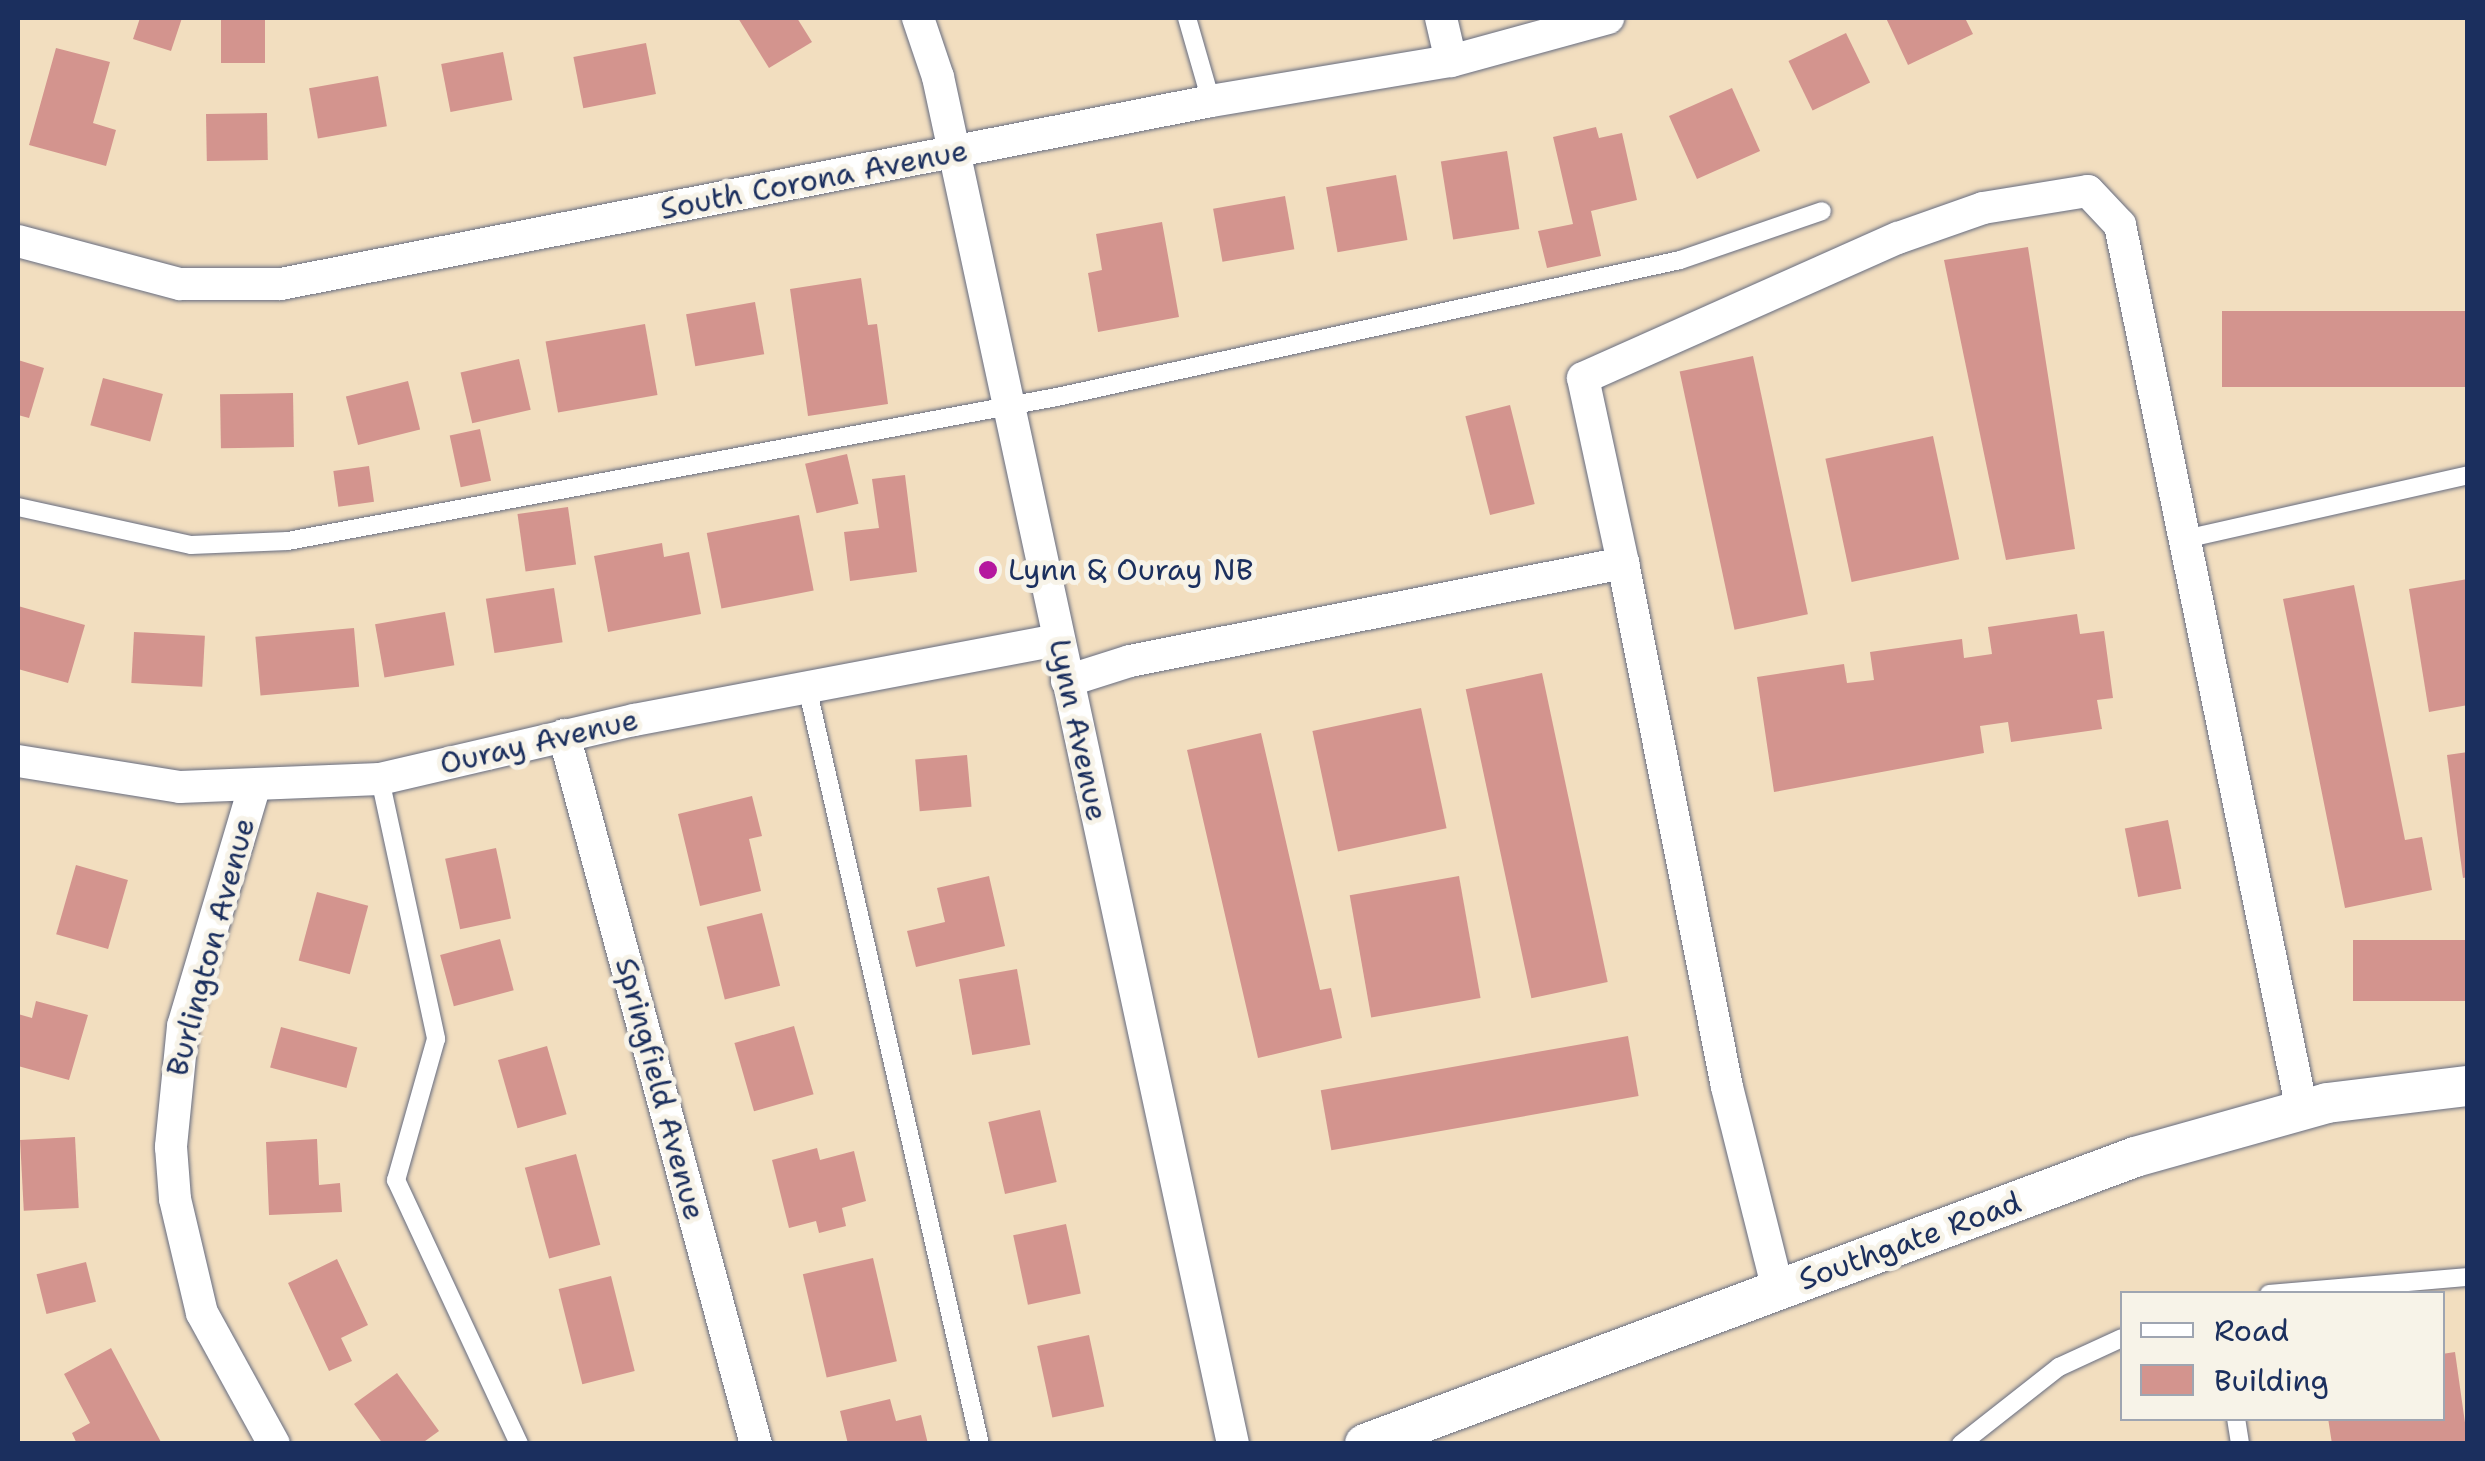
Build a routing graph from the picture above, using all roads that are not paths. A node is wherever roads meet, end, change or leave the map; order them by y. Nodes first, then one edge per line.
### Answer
1 (918, 18) edge
2 (1188, 18) edge
3 (1441, 18) edge
4 (1608, 18) edge
5 (1450, 61) junction
6 (1210, 102) junction
7 (952, 153) junction
8 (1822, 210) dead end
9 (18, 241) edge
10 (1008, 407) junction
11 (2468, 475) edge
12 (18, 507) edge
13 (2185, 538) junction
14 (1623, 563) junction
15 (1058, 640) junction
16 (1067, 682) junction
17 (807, 687) junction
18 (564, 735) junction
19 (18, 763) edge
20 (380, 779) junction
21 (254, 788) junction
22 (2468, 1086) edge
23 (2302, 1110) junction
24 (2468, 1278) edge
25 (1778, 1290) junction
26 (2306, 1291) edge
27 (2120, 1339) edge
28 (274, 1444) edge
29 (520, 1444) edge
30 (756, 1444) edge
31 (980, 1444) edge
32 (1233, 1444) edge
33 (1365, 1444) edge
34 (1961, 1444) edge

1 - 7 street, Lynn Avenue
2 - 6 lane
3 - 5 street
4 - 5 street, South Corona Avenue
5 - 6 street, South Corona Avenue
6 - 7 street, South Corona Avenue
7 - 9 street, South Corona Avenue
7 - 10 street, Lynn Avenue
8 - 10 lane
10 - 12 lane
10 - 15 street, Lynn Avenue
11 - 13 lane
13 - 14 street
13 - 23 street
14 - 16 street
14 - 25 street
15 - 16 street, Lynn Avenue
15 - 17 street, Ouray Avenue
16 - 32 street, Lynn Avenue
17 - 18 street, Ouray Avenue
17 - 31 lane
18 - 20 street, Ouray Avenue
18 - 30 street, Springfield Avenue
19 - 21 street, Ouray Avenue
20 - 21 street, Ouray Avenue
20 - 29 lane
21 - 28 street, Burlington Avenue
22 - 23 street, Southgate Road
23 - 25 street, Southgate Road
24 - 26 lane
25 - 33 street, Southgate Road
27 - 34 lane

